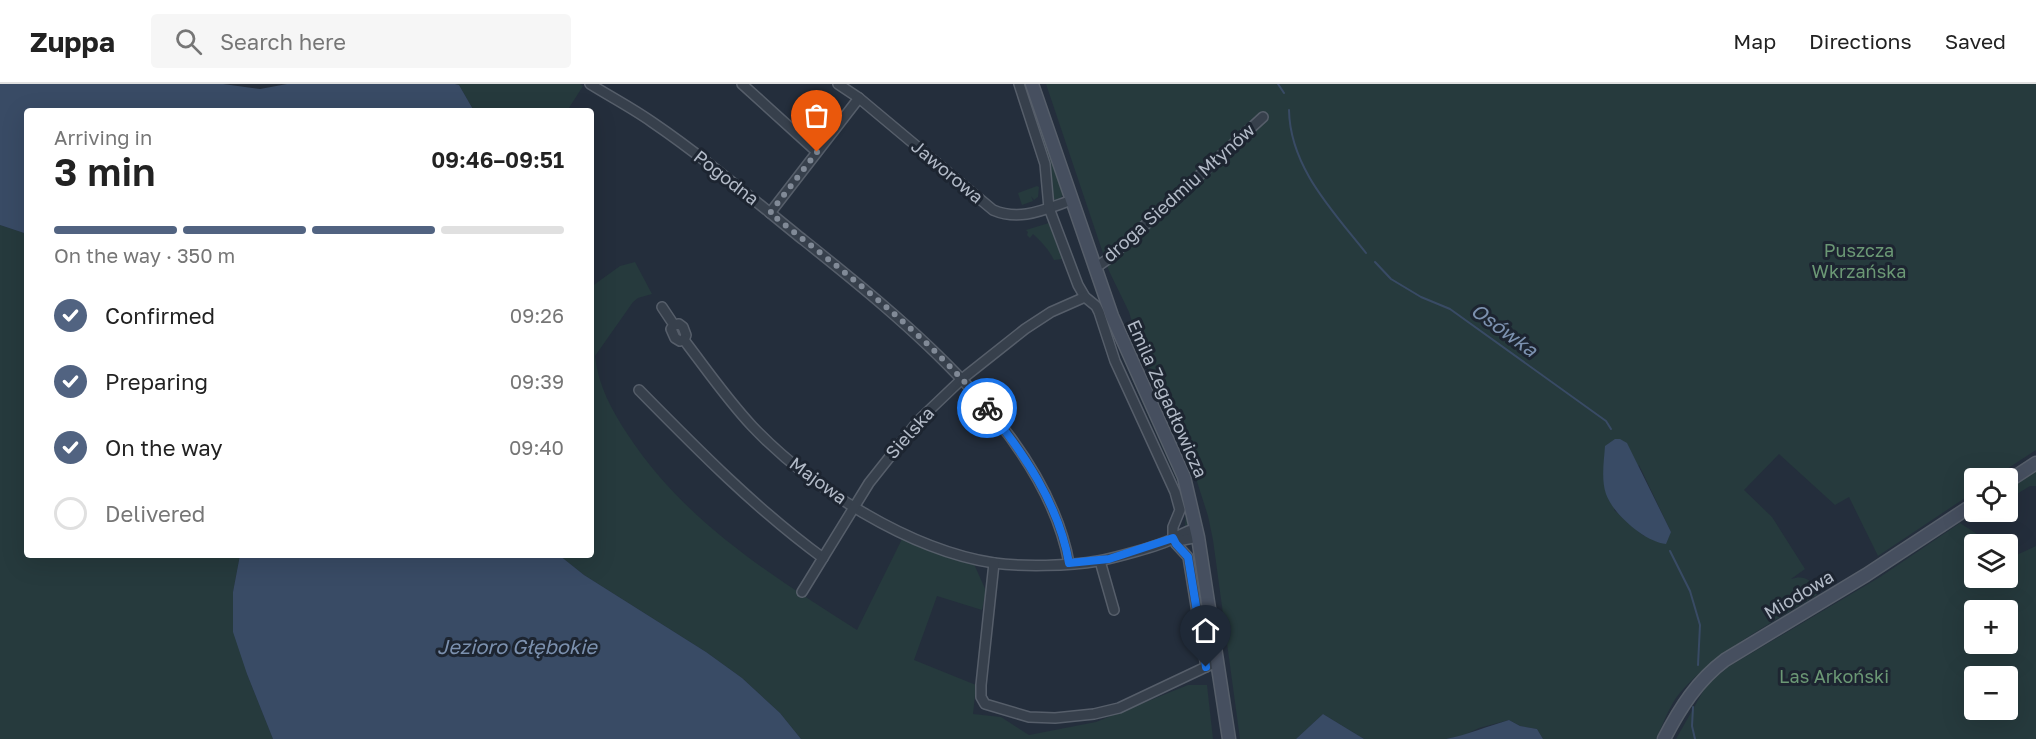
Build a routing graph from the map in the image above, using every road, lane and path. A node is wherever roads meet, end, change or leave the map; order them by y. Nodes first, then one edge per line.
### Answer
1 (590, 84) edge
2 (742, 84) edge
3 (838, 84) edge
4 (1018, 84) edge
5 (1032, 84) edge
6 (859, 98) junction
7 (1263, 117) dead end
8 (817, 152) junction
9 (1072, 200) junction
10 (1049, 208) junction
11 (770, 213) junction
12 (1095, 268) junction
13 (1085, 297) junction
14 (662, 307) dead end
15 (962, 379) junction
16 (639, 390) dead end
17 (2036, 463) edge
18 (2018, 475) edge
19 (853, 506) junction
20 (1964, 511) edge
21 (1198, 532) junction
22 (1173, 538) junction
23 (823, 558) junction
24 (1100, 561) junction
25 (994, 563) junction
26 (1069, 563) junction
27 (802, 592) dead end
28 (1114, 610) dead end
29 (1212, 665) junction
30 (1229, 739) edge
31 (1664, 739) edge

1 - 11 street, Pogodna
2 - 8 street
3 - 6 street, Jaworowa
4 - 10 street
5 - 9 main road, Emila Zegadłowicza
6 - 8 street
6 - 10 street, Jaworowa
7 - 12 street, droga Siedmiu Młynów
8 - 11 street
9 - 10 street, Jaworowa
9 - 12 main road, Emila Zegadłowicza
10 - 13 street
11 - 15 street, Pogodna
12 - 21 main road, Emila Zegadłowicza
13 - 15 street, Sielska
13 - 22 street
14 - 19 street, Majowa
15 - 19 street, Sielska
15 - 26 street, Pogodna
16 - 23 street
17 - 18 main road
19 - 23 street, Sielska
19 - 25 street, Majowa
20 - 31 main road, Miodowa
21 - 22 street, Majowa
21 - 29 main road, Emila Zegadłowicza
22 - 24 street, Majowa
22 - 29 street
23 - 27 street, Sielska
24 - 26 street, Majowa
24 - 28 street
25 - 26 street, Majowa
25 - 29 street
29 - 30 main road, Emila Zegadłowicza

